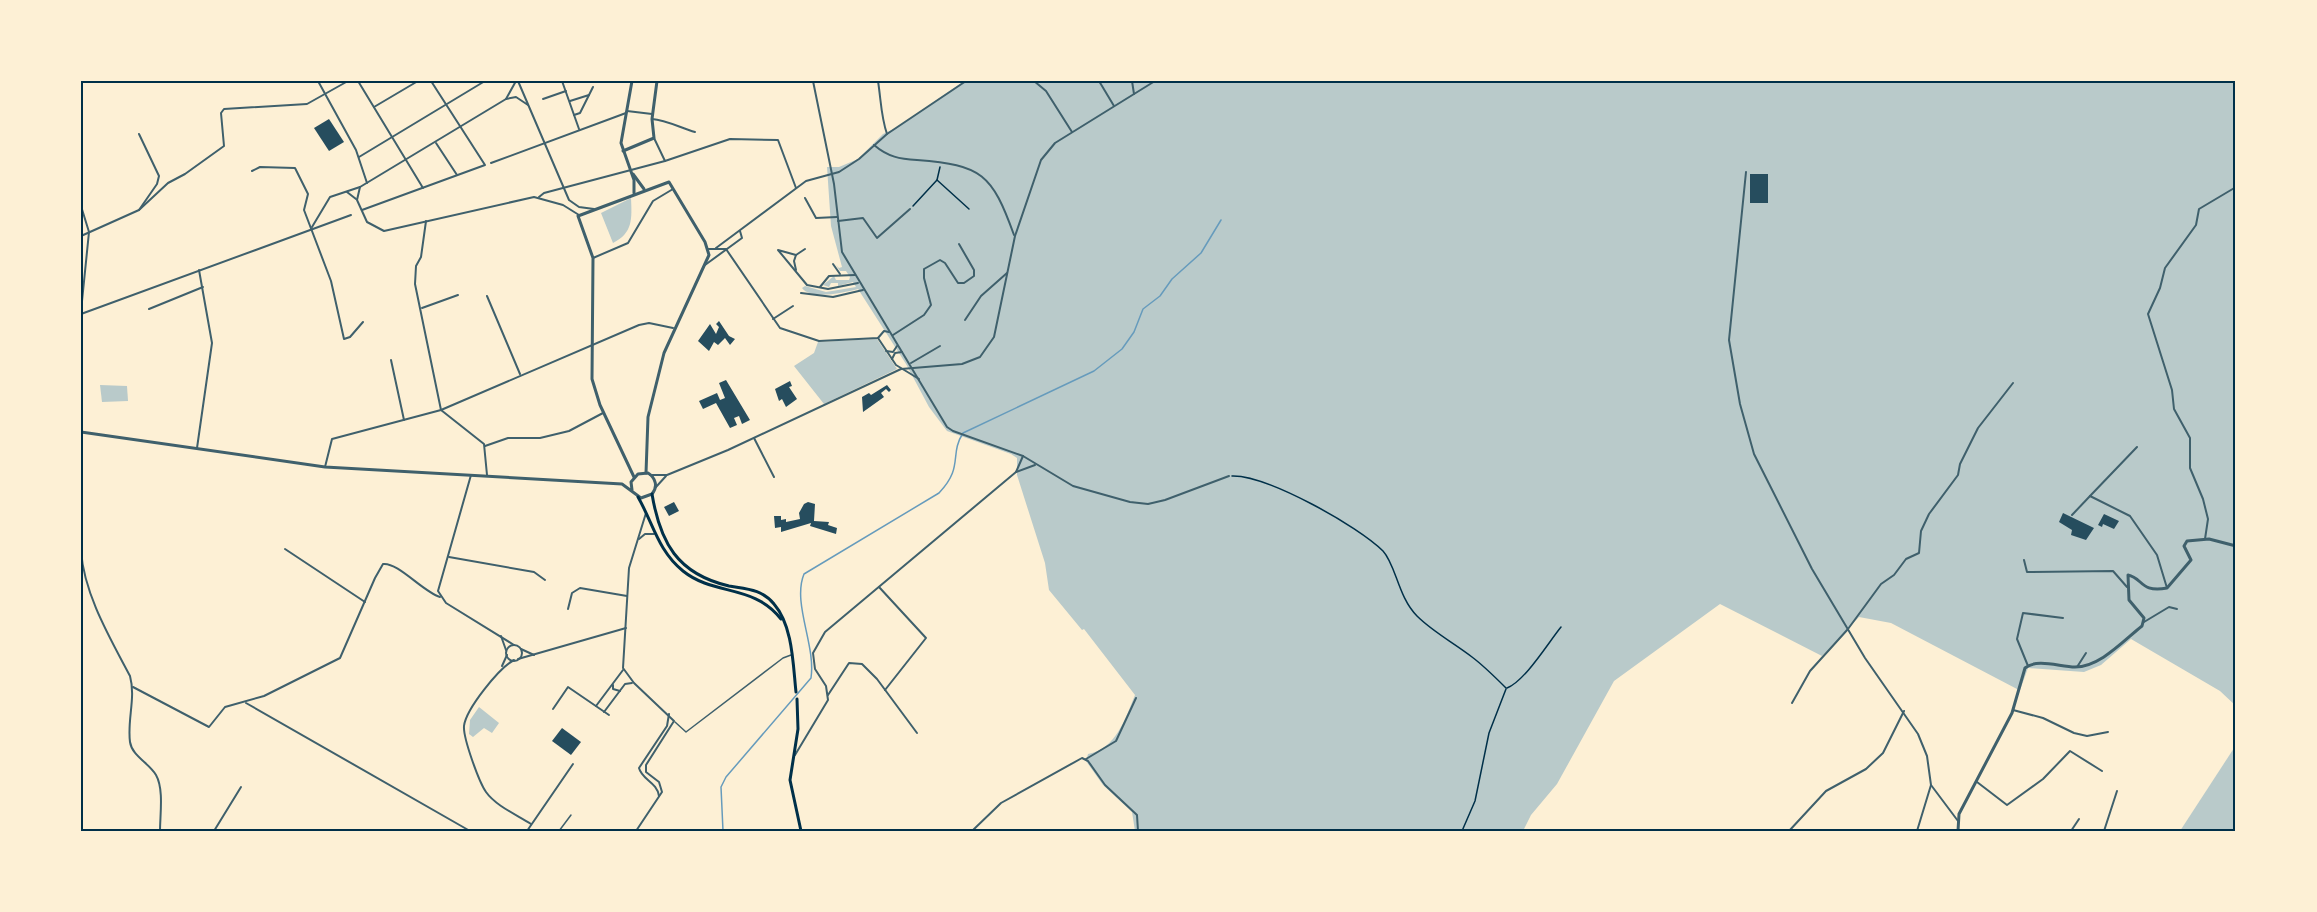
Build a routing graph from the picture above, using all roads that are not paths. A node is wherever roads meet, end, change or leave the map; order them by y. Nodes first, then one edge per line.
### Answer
1 (318, 81) edge
2 (348, 81) edge
3 (358, 81) edge
4 (418, 81) edge
5 (432, 81) edge
6 (485, 81) edge
7 (562, 81) edge
8 (632, 81) edge
9 (657, 81) edge
10 (813, 81) edge
11 (878, 81) edge
12 (966, 81) edge
13 (1034, 81) edge
14 (1099, 81) edge
15 (1132, 81) edge
16 (1155, 81) edge
17 (516, 82) edge
18 (593, 87) dead end
19 (566, 91) junction
20 (325, 93) junction
21 (1134, 94) junction
22 (589, 95) junction
23 (506, 99) junction
24 (543, 99) dead end
25 (570, 102) junction
26 (446, 105) junction
27 (528, 105) junction
28 (1114, 106) junction
29 (374, 107) junction
30 (627, 112) junction
31 (652, 114) junction
32 (574, 115) junction
33 (652, 119) junction
34 (460, 127) junction
35 (579, 130) junction
36 (695, 132) dead end
37 (1072, 132) junction
38 (139, 134) dead end
39 (886, 135) junction
40 (393, 137) junction
41 (654, 138) junction
42 (435, 142) junction
43 (545, 143) junction
44 (874, 145) junction
45 (623, 151) junction
46 (359, 157) junction
47 (406, 159) junction
48 (665, 161) junction
49 (491, 163) dead end
50 (630, 170) junction
51 (252, 171) dead end
52 (1746, 172) dead end
53 (832, 174) junction
54 (457, 176) junction
55 (367, 183) junction
56 (360, 187) junction
57 (563, 187) junction
58 (2236, 187) edge
59 (423, 188) junction
60 (674, 188) junction
61 (796, 188) junction
62 (644, 189) junction
63 (344, 192) junction
64 (634, 194) junction
65 (538, 197) junction
66 (805, 198) dead end
67 (357, 200) junction
68 (569, 200) junction
69 (563, 205) junction
70 (81, 206) edge
71 (910, 208) road end
72 (594, 209) junction
73 (139, 210) junction
74 (362, 210) junction
75 (351, 214) dead end
76 (579, 215) junction
77 (837, 219) junction
78 (426, 221) junction
79 (310, 229) junction
80 (740, 230) junction
81 (89, 232) junction
82 (81, 236) edge
83 (1014, 236) junction
84 (958, 244) dead end
85 (716, 248) junction
86 (708, 249) junction
87 (726, 249) junction
88 (805, 249) dead end
89 (796, 255) junction
90 (593, 258) junction
91 (833, 264) dead end
92 (705, 265) junction
93 (199, 270) junction
94 (796, 273) junction
95 (1007, 273) junction
96 (840, 275) junction
97 (855, 275) junction
98 (859, 283) junction
99 (203, 287) junction
100 (820, 287) junction
101 (863, 290) junction
102 (801, 293) dead end
103 (458, 295) dead end
104 (487, 296) dead end
105 (792, 306) dead end
106 (149, 309) dead end
107 (421, 309) junction
108 (81, 313) edge
109 (773, 319) junction
110 (965, 320) dead end
111 (363, 322) dead end
112 (674, 328) junction
113 (890, 332) junction
114 (892, 335) junction
115 (878, 338) junction
116 (592, 345) junction
117 (897, 345) junction
118 (940, 346) dead end
119 (886, 351) junction
120 (902, 352) junction
121 (892, 359) junction
122 (391, 360) dead end
123 (909, 362) junction
124 (901, 369) junction
125 (914, 369) junction
126 (520, 374) junction
127 (919, 379) junction
128 (2013, 383) dead end
129 (441, 410) junction
130 (603, 413) junction
131 (404, 420) junction
132 (81, 432) edge
133 (754, 438) junction
134 (485, 446) junction
135 (196, 447) junction
136 (2138, 447) dead end
137 (1023, 456) junction
138 (1035, 465) junction
139 (325, 467) junction
140 (1016, 472) junction
141 (646, 473) junction
142 (471, 475) junction
143 (650, 475) junction
144 (667, 475) junction
145 (487, 476) junction
146 (1229, 476) road end
147 (774, 477) dead end
148 (633, 478) junction
149 (622, 484) junction
150 (656, 487) junction
151 (632, 490) junction
152 (652, 494) junction
153 (2090, 496) junction
154 (638, 497) junction
155 (646, 513) junction
156 (2072, 515) dead end
157 (654, 534) junction
158 (2205, 539) junction
159 (637, 542) junction
160 (2236, 546) edge
161 (285, 549) dead end
162 (81, 551) edge
163 (449, 557) junction
164 (2024, 560) dead end
165 (85, 575) junction
166 (81, 578) edge
167 (545, 580) dead end
168 (879, 587) junction
169 (2127, 587) junction
170 (2167, 588) junction
171 (627, 596) junction
172 (440, 597) junction
173 (365, 602) junction
174 (568, 609) dead end
175 (2177, 609) dead end
176 (2063, 618) dead end
177 (2144, 622) junction
178 (785, 625) junction
179 (626, 628) junction
180 (1848, 629) junction
181 (501, 636) junction
182 (514, 645) junction
183 (521, 649) junction
184 (506, 651) junction
185 (2086, 652) dead end
186 (534, 654) junction
187 (507, 655) junction
188 (791, 655) junction
189 (518, 659) junction
190 (514, 660) junction
191 (2028, 666) junction
192 (2077, 667) junction
193 (624, 668) junction
194 (500, 669) junction
195 (634, 683) junction
196 (614, 684) junction
197 (133, 687) junction
198 (885, 690) junction
199 (620, 691) junction
200 (796, 692) joint
201 (828, 695) junction
202 (1136, 698) dead end
203 (797, 699) joint
204 (245, 702) junction
205 (1792, 703) dead end
206 (596, 706) junction
207 (553, 709) dead end
208 (2013, 710) junction
209 (1904, 711) junction
210 (604, 712) junction
211 (669, 714) junction
212 (609, 715) dead end
213 (675, 721) junction
214 (2108, 732) dead end
215 (917, 733) dead end
216 (1086, 759) junction
217 (791, 761) junction
218 (573, 764) dead end
219 (2102, 771) dead end
220 (1977, 782) junction
221 (1931, 785) junction
222 (241, 787) dead end
223 (2118, 791) dead end
224 (659, 796) junction
225 (571, 815) dead end
226 (2079, 819) dead end
227 (1958, 821) junction
228 (531, 824) junction
229 (160, 831) edge
230 (214, 831) edge
231 (470, 831) edge
232 (526, 831) edge
233 (560, 831) edge
234 (636, 831) edge
235 (801, 831) edge
236 (972, 831) edge
237 (1138, 831) edge
238 (1789, 831) edge
239 (1917, 831) edge
240 (1958, 831) edge
241 (2071, 831) edge
242 (2104, 831) edge

1 - 20 street
2 - 20 street
3 - 29 street
4 - 29 street
5 - 26 street
6 - 26 street
7 - 19 street
8 - 30 street
9 - 31 street
10 - 53 street
11 - 39 street
12 - 39 street
13 - 37 street
14 - 28 street
15 - 21 street
16 - 21 street
17 - 23 street
17 - 27 street
18 - 22 street
19 - 24 street
19 - 25 street
20 - 46 street
20 - 73 street
21 - 28 street
22 - 25 street
22 - 32 street
23 - 27 street
23 - 34 street
25 - 32 street
26 - 34 street
26 - 40 street
27 - 43 street
28 - 37 street
29 - 40 street
30 - 31 street
30 - 35 street
30 - 45 street
31 - 33 street
32 - 35 street
33 - 36 street
33 - 41 street
34 - 42 street
34 - 54 street
35 - 43 street
37 - 83 street
38 - 73 street
39 - 44 street
40 - 46 street
40 - 47 street
41 - 45 street
41 - 48 street
42 - 47 street
42 - 54 street
43 - 49 street
43 - 57 street
44 - 53 street
44 - 83 street
45 - 50 street
46 - 55 street
47 - 55 street
47 - 59 street
48 - 50 street
48 - 61 street
50 - 57 street
50 - 62 street
50 - 64 street
51 - 79 street
52 - 180 street
53 - 61 street
53 - 77 street
54 - 59 street
55 - 56 street
56 - 63 street
56 - 67 street
57 - 65 street
57 - 68 street
58 - 158 street
59 - 74 street
60 - 62 street
60 - 86 street
60 - 90 street
61 - 80 street
62 - 64 street
63 - 67 street
63 - 79 street
64 - 72 street
65 - 69 street
65 - 78 street
66 - 77 street
67 - 74 street
68 - 69 street
68 - 72 street
69 - 76 street
70 - 81 street
71 - 77 street
72 - 76 street
73 - 81 street
74 - 78 street
75 - 79 street
76 - 90 street
77 - 97 street
78 - 107 street
79 - 93 street
79 - 111 street
80 - 85 street
80 - 87 street
81 - 82 street
81 - 108 street
83 - 95 street
84 - 114 street
85 - 86 street
85 - 87 street
86 - 92 street
87 - 92 street
87 - 109 street
88 - 89 street
89 - 94 street
89 - 94 street
90 - 116 street
91 - 96 street
92 - 112 street
93 - 99 street
93 - 108 street
94 - 100 street
95 - 110 street
95 - 125 street
96 - 97 street
96 - 100 street
97 - 98 street
98 - 100 street
98 - 101 street
99 - 106 street
99 - 135 street
101 - 102 street
101 - 113 street
103 - 107 street
104 - 126 street
105 - 109 street
107 - 129 street
109 - 115 street
112 - 116 street
112 - 141 street
113 - 114 street
113 - 115 street
114 - 117 street
115 - 119 street
116 - 126 street
116 - 130 street
117 - 119 street
117 - 120 street
118 - 123 street
119 - 121 street
120 - 121 street
120 - 123 street
121 - 124 street
122 - 131 street
123 - 124 street
123 - 125 street
124 - 125 street
124 - 127 street
124 - 133 street
125 - 127 street
126 - 129 street
127 - 137 street
128 - 180 street
129 - 131 street
129 - 134 street
130 - 134 street
130 - 148 street
131 - 139 street
132 - 135 street
133 - 144 street
133 - 147 street
134 - 145 street
135 - 139 street
136 - 153 street
137 - 138 street
137 - 140 street
138 - 140 street
138 - 146 street
139 - 142 street
140 - 168 street
141 - 143 street
141 - 148 street
142 - 145 street
142 - 163 street
143 - 144 street
143 - 150 street
144 - 150 street
145 - 149 street
148 - 149 street
148 - 151 street
149 - 151 street
150 - 152 street
151 - 154 street
152 - 154 street
152 - 178 main road
153 - 156 street
153 - 170 street
154 - 155 main road
155 - 157 main road
155 - 159 street
157 - 159 street
157 - 178 main road
158 - 160 street
158 - 170 street
159 - 171 street
161 - 173 street
162 - 165 street
163 - 167 street
163 - 172 street
164 - 169 street
165 - 166 street
165 - 197 street
168 - 198 street
168 - 201 street
169 - 170 street
169 - 177 street
171 - 174 street
171 - 179 street
172 - 173 street
172 - 181 street
173 - 204 street
175 - 177 street
176 - 191 street
177 - 192 street
178 - 188 main road
179 - 186 street
179 - 193 street
180 - 205 street
180 - 209 street
181 - 182 street
181 - 184 street
182 - 183 street
182 - 184 street
183 - 186 street
183 - 189 street
184 - 187 street
185 - 192 street
186 - 189 street
187 - 190 street
187 - 194 street
188 - 200 main road
188 - 213 lane
189 - 190 street
190 - 194 street
191 - 192 street
191 - 208 street
193 - 195 street
193 - 196 street
194 - 228 street
195 - 199 street
195 - 211 street
196 - 199 street
196 - 206 street
197 - 204 street
197 - 229 street
198 - 201 street
198 - 215 street
199 - 210 street
200 - 203 street
201 - 217 street
202 - 216 street
203 - 217 main road
204 - 231 street
206 - 207 street
206 - 210 street
208 - 214 street
208 - 220 street
209 - 221 street
209 - 238 street
210 - 212 street
211 - 213 street
211 - 224 street
213 - 224 street
216 - 236 street
216 - 237 street
217 - 235 main road
218 - 228 street
219 - 220 street
220 - 227 street
221 - 227 street
221 - 239 street
222 - 230 street
223 - 242 street
224 - 234 street
225 - 233 lane
226 - 241 street
227 - 240 street
228 - 232 street

